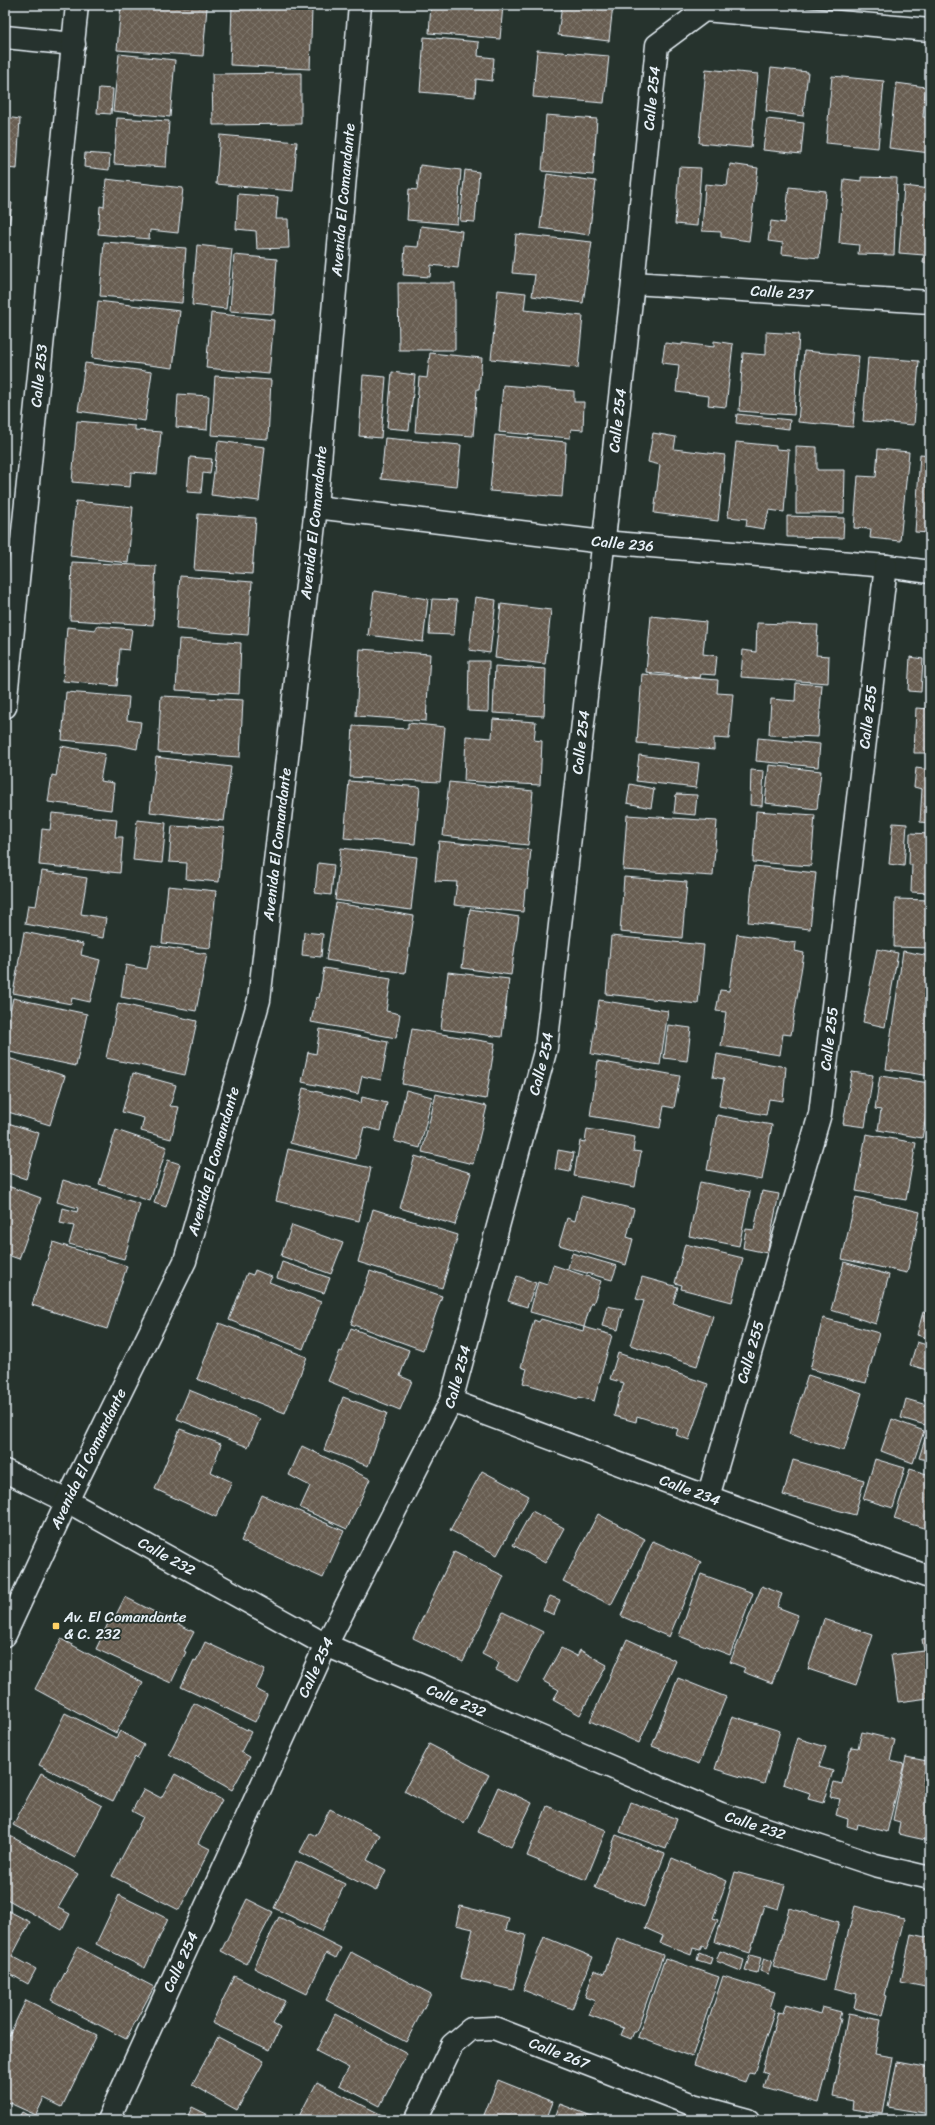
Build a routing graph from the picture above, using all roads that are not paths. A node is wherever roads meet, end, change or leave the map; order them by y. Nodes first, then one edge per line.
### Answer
1 (77, 5) edge
2 (360, 5) edge
3 (930, 30) edge
4 (5, 37) edge
5 (74, 44) junction
6 (633, 283) junction
7 (930, 302) edge
8 (316, 507) junction
9 (603, 542) junction
10 (886, 566) junction
11 (930, 572) edge
12 (5, 707) edge
13 (451, 1400) junction
14 (5, 1471) edge
15 (708, 1498) junction
16 (67, 1502) junction
17 (930, 1575) edge
18 (5, 1635) edge
19 (326, 1645) junction
20 (930, 1878) edge
21 (108, 2120) edge
22 (416, 2120) edge
23 (748, 2120) edge

1 - 5 street
2 - 8 street, Avenida El Comandante
3 - 6 street, Calle 254
4 - 5 street
5 - 12 street, Calle 253
6 - 7 street, Calle 237
6 - 9 street, Calle 254
8 - 9 street, Calle 236
8 - 16 street, Avenida El Comandante
9 - 10 street, Calle 236
9 - 13 street, Calle 254
10 - 11 street, Calle 236
10 - 15 street, Calle 255
13 - 15 street, Calle 234
13 - 19 street, Calle 254
14 - 16 street, Calle 232
15 - 17 street, Calle 234
16 - 18 street, Avenida El Comandante
16 - 19 street, Calle 232
19 - 20 street, Calle 232
19 - 21 street, Calle 254
22 - 23 street, Calle 267

